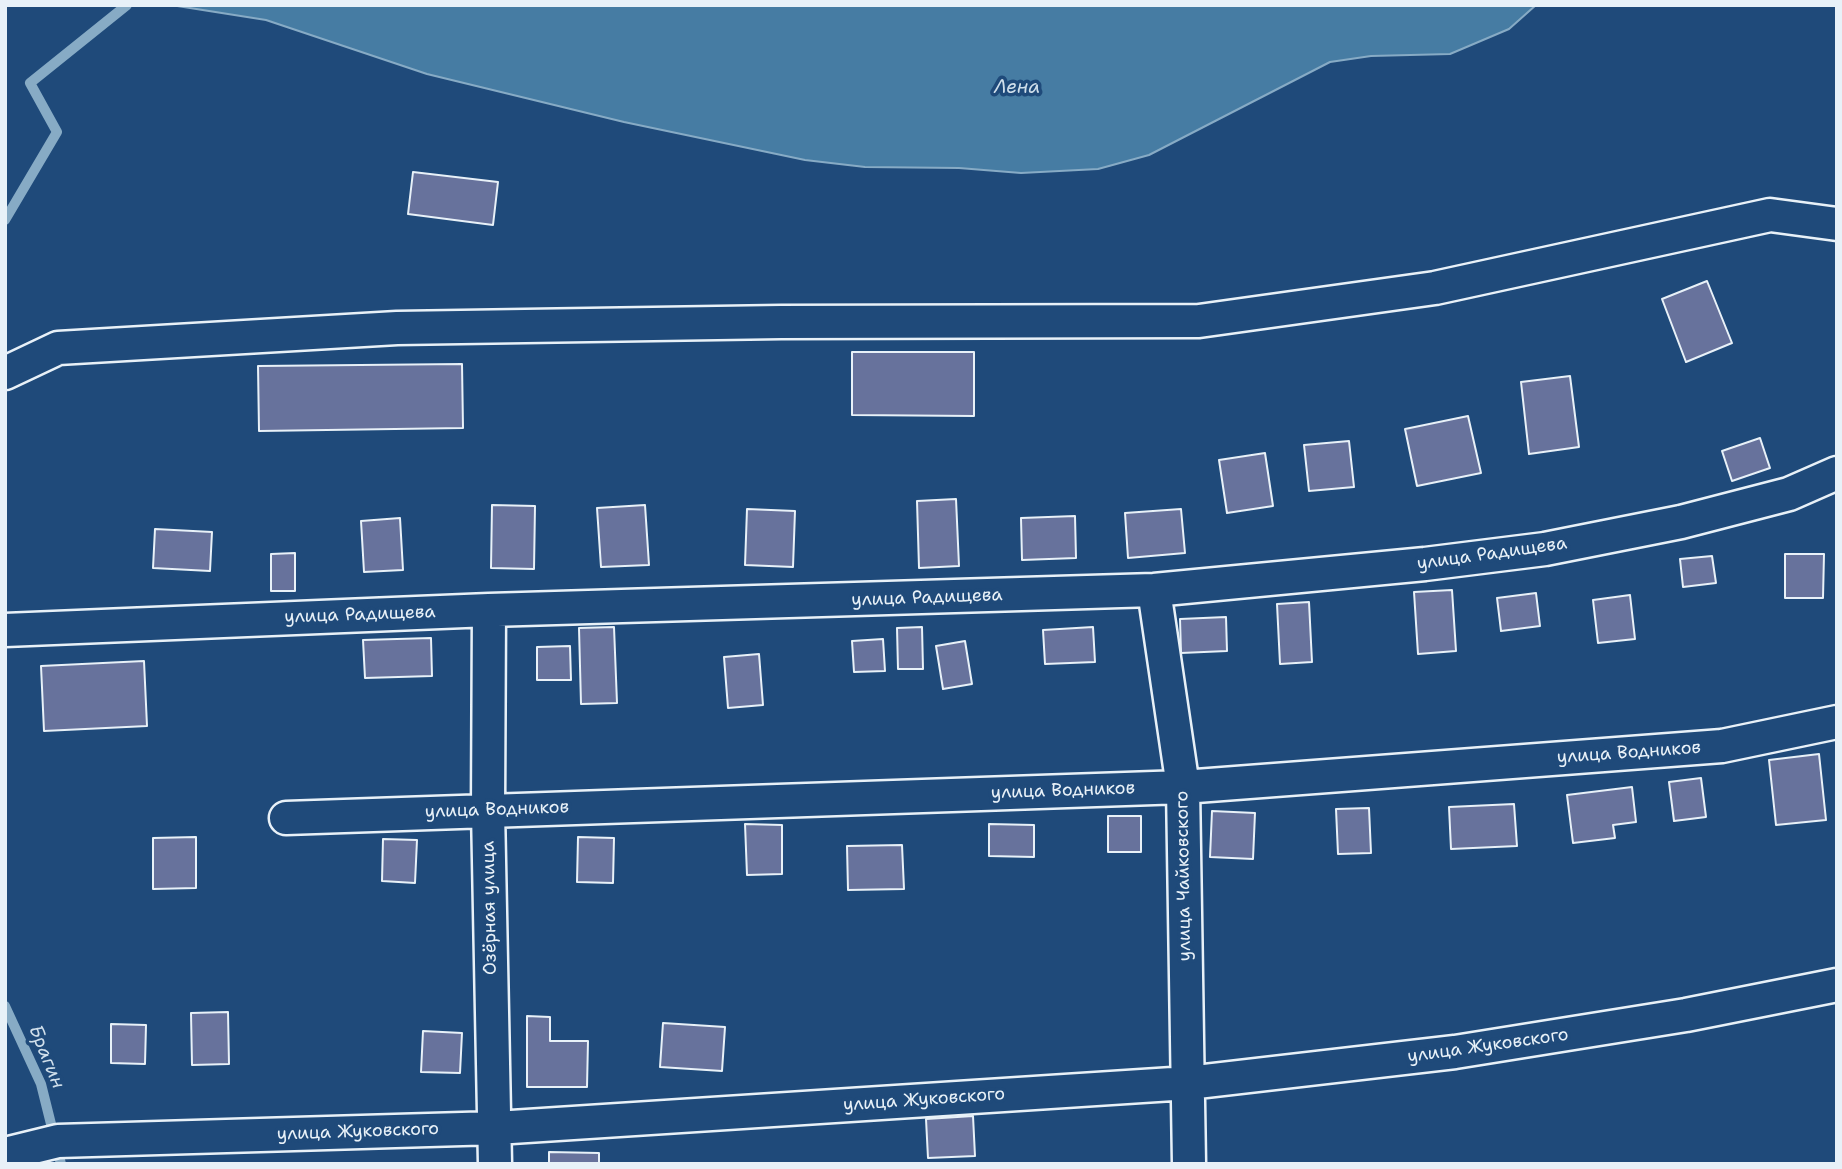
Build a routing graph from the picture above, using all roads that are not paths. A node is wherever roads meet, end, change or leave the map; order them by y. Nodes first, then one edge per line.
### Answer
1 (1837, 224) edge
2 (5, 373) edge
3 (1837, 473) edge
4 (1154, 590) junction
5 (489, 610) junction
6 (5, 630) edge
7 (1837, 722) edge
8 (1184, 787) junction
9 (488, 810) junction
10 (286, 818) dead end
11 (1837, 985) edge
12 (1188, 1083) junction
13 (496, 1128) junction
14 (5, 1154) edge
15 (495, 1164) edge
16 (1189, 1164) edge

1 - 2 street
3 - 4 street, улица Радищева
4 - 5 street, улица Радищева
4 - 8 street, улица Чайковского
5 - 6 street, улица Радищева
5 - 9 street, Озёрная улица
7 - 8 street, улица Водников
8 - 9 street, улица Водников
8 - 12 street, улица Чайковского
9 - 10 street, улица Водников
9 - 13 street, Озёрная улица
11 - 12 street, улица Жуковского
12 - 13 street, улица Жуковского
12 - 16 street, улица Чайковского
13 - 14 street, улица Жуковского
13 - 15 street, Озёрная улица

